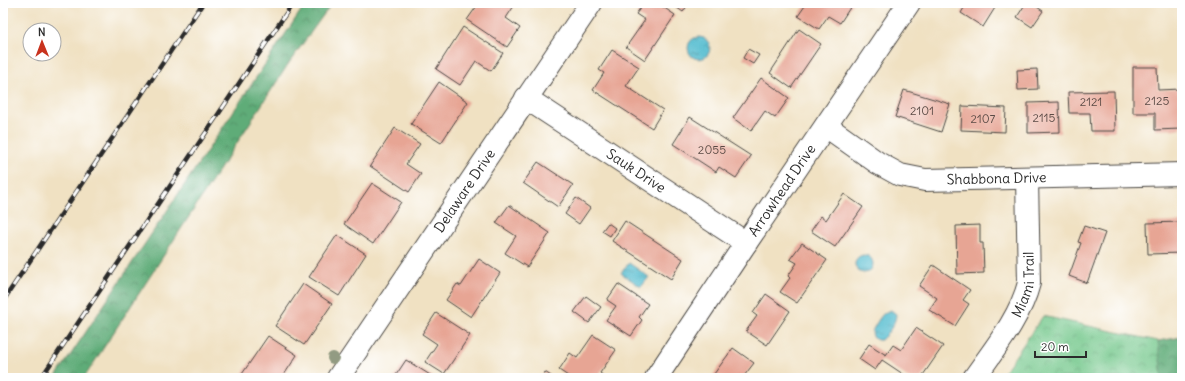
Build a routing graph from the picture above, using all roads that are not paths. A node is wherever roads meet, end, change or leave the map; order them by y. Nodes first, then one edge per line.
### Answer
1 (590, 3) edge
2 (909, 3) edge
3 (526, 98) junction
4 (826, 126) junction
5 (1182, 174) edge
6 (1026, 178) junction
7 (746, 243) junction
8 (338, 378) edge
9 (656, 378) edge
10 (974, 378) edge

1 - 3 street, Delaware Drive
2 - 4 street, Arrowhead Drive
3 - 7 street, Sauk Drive
3 - 8 street, Delaware Drive
4 - 6 street, Shabbona Drive
4 - 7 street, Arrowhead Drive
5 - 6 street, Shabbona Drive
6 - 10 street, Miami Trail
7 - 9 street, Arrowhead Drive

